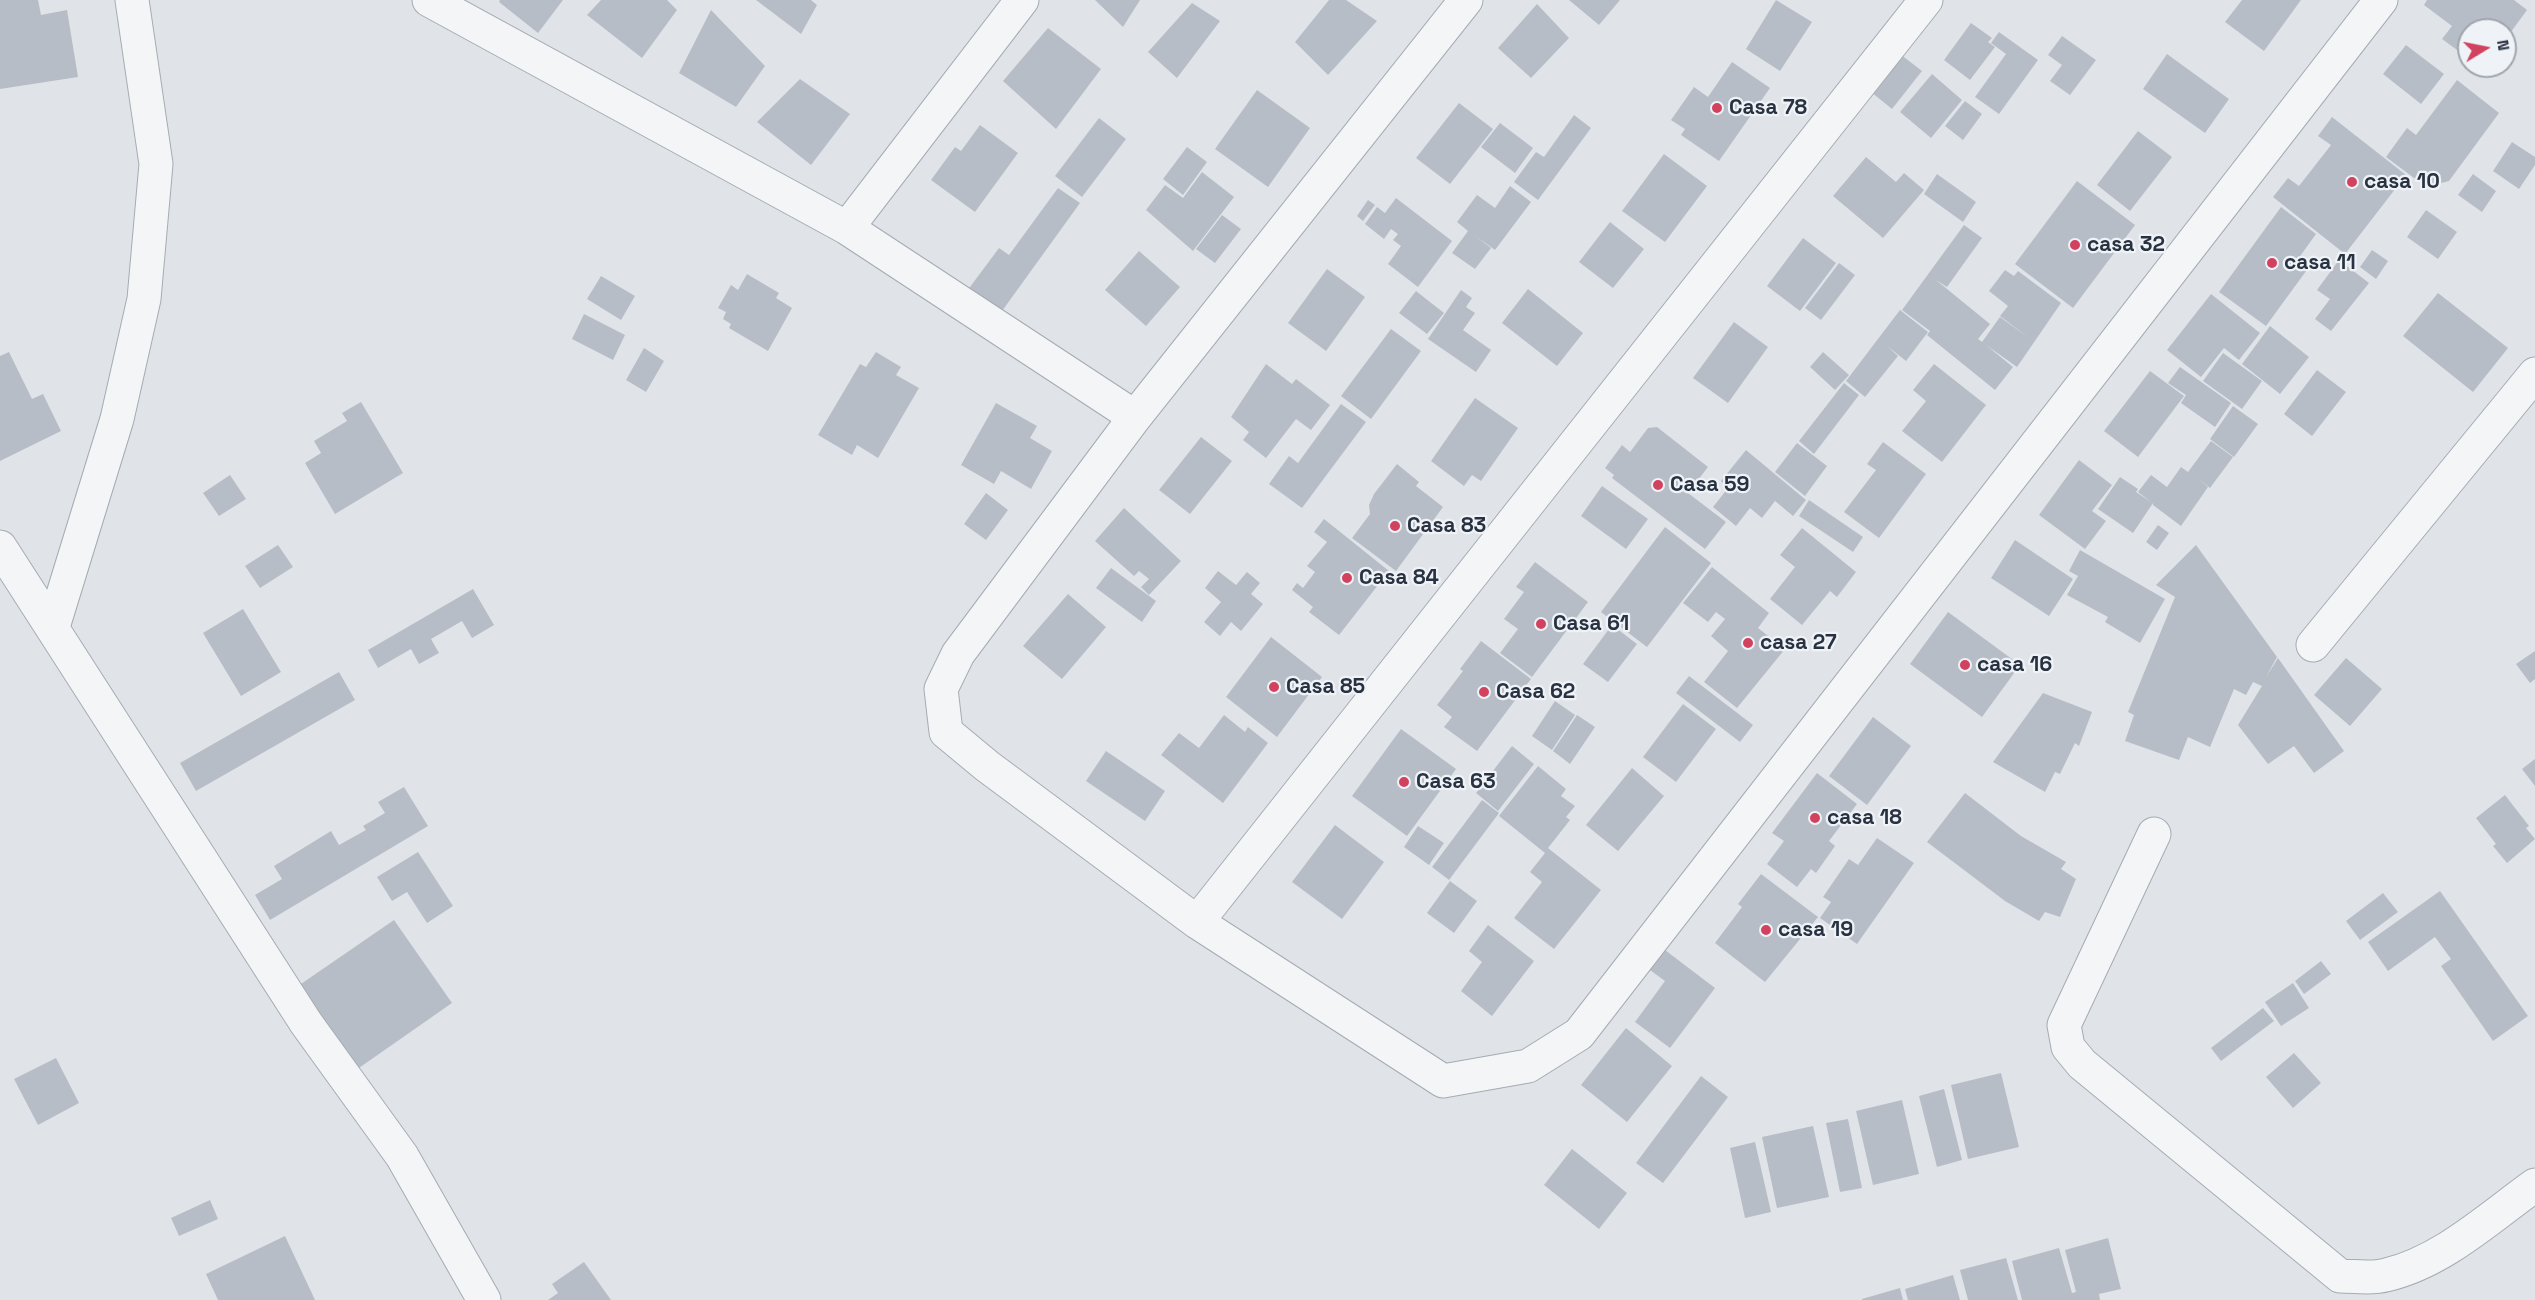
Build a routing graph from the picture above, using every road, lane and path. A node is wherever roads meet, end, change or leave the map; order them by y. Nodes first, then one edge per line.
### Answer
1 (132, 0) edge
2 (429, 0) edge
3 (1022, 0) edge
4 (1466, 0) edge
5 (1926, 0) edge
6 (2381, 0) edge
7 (847, 228) junction
8 (2535, 374) edge
9 (1135, 417) junction
10 (0, 547) edge
11 (53, 627) junction
12 (2313, 645) dead end
13 (2154, 834) dead end
14 (1197, 922) junction
15 (2535, 1185) edge
16 (472, 1295) edge

1 - 11 street
2 - 7 street
3 - 7 street
4 - 9 street
5 - 14 street
6 - 14 street
7 - 9 street
8 - 12 street
9 - 14 street
10 - 11 street
11 - 16 street
13 - 15 street

